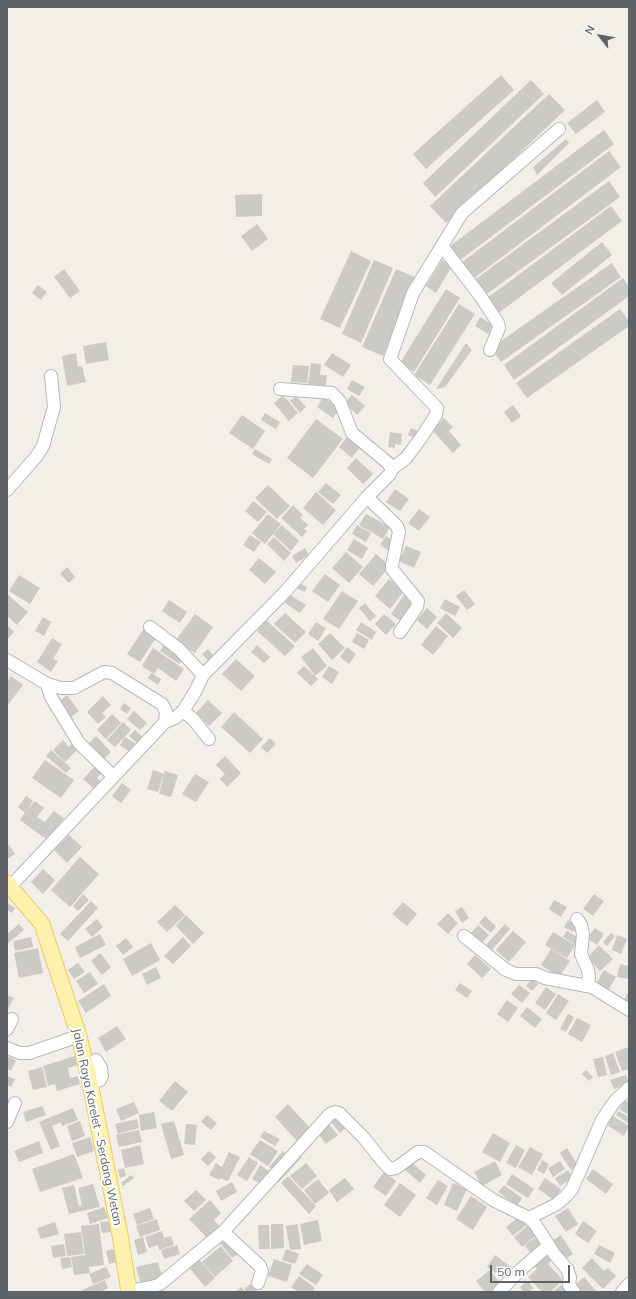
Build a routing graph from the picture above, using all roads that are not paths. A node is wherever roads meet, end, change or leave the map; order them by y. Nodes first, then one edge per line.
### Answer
1 (559, 129) dead end
2 (442, 246) junction
3 (490, 350) dead end
4 (52, 376) dead end
5 (280, 389) dead end
6 (392, 469) junction
7 (7, 490) edge
8 (367, 497) junction
9 (150, 627) dead end
10 (400, 632) dead end
11 (7, 660) edge
12 (203, 675) junction
13 (47, 684) junction
14 (183, 711) junction
15 (166, 722) junction
16 (209, 739) dead end
17 (114, 776) junction
18 (8, 887) edge
19 (577, 919) dead end
20 (464, 936) dead end
21 (585, 986) junction
22 (629, 1010) edge
23 (79, 1036) junction
24 (7, 1048) edge
25 (96, 1060) dead end
26 (90, 1083) junction
27 (629, 1088) edge
28 (15, 1103) dead end
29 (7, 1122) edge
30 (529, 1218) junction
31 (223, 1232) junction
32 (548, 1246) junction
33 (258, 1282) dead end
34 (629, 1284) edge
35 (129, 1292) edge
36 (499, 1292) edge
37 (574, 1292) edge
38 (622, 1292) edge

1 - 2 street
2 - 3 street
2 - 6 street
4 - 7 street
5 - 6 street
6 - 8 street
8 - 10 street
8 - 12 street
9 - 12 street
11 - 13 street
12 - 14 street
13 - 15 street
13 - 17 street
14 - 15 street
14 - 16 street
15 - 17 street
17 - 18 street
18 - 23 main road, Jalan Raya Korelet - Serdang Wetan
19 - 21 street
20 - 21 street
21 - 22 street
23 - 24 street
23 - 26 main road, Jalan Raya Korelet - Serdang Wetan
25 - 26 street
26 - 35 main road, Jalan Raya Korelet - Serdang Wetan
27 - 30 street
28 - 29 street
30 - 31 street
30 - 32 street
31 - 33 street
31 - 35 street
32 - 36 street
32 - 37 street
34 - 38 street

